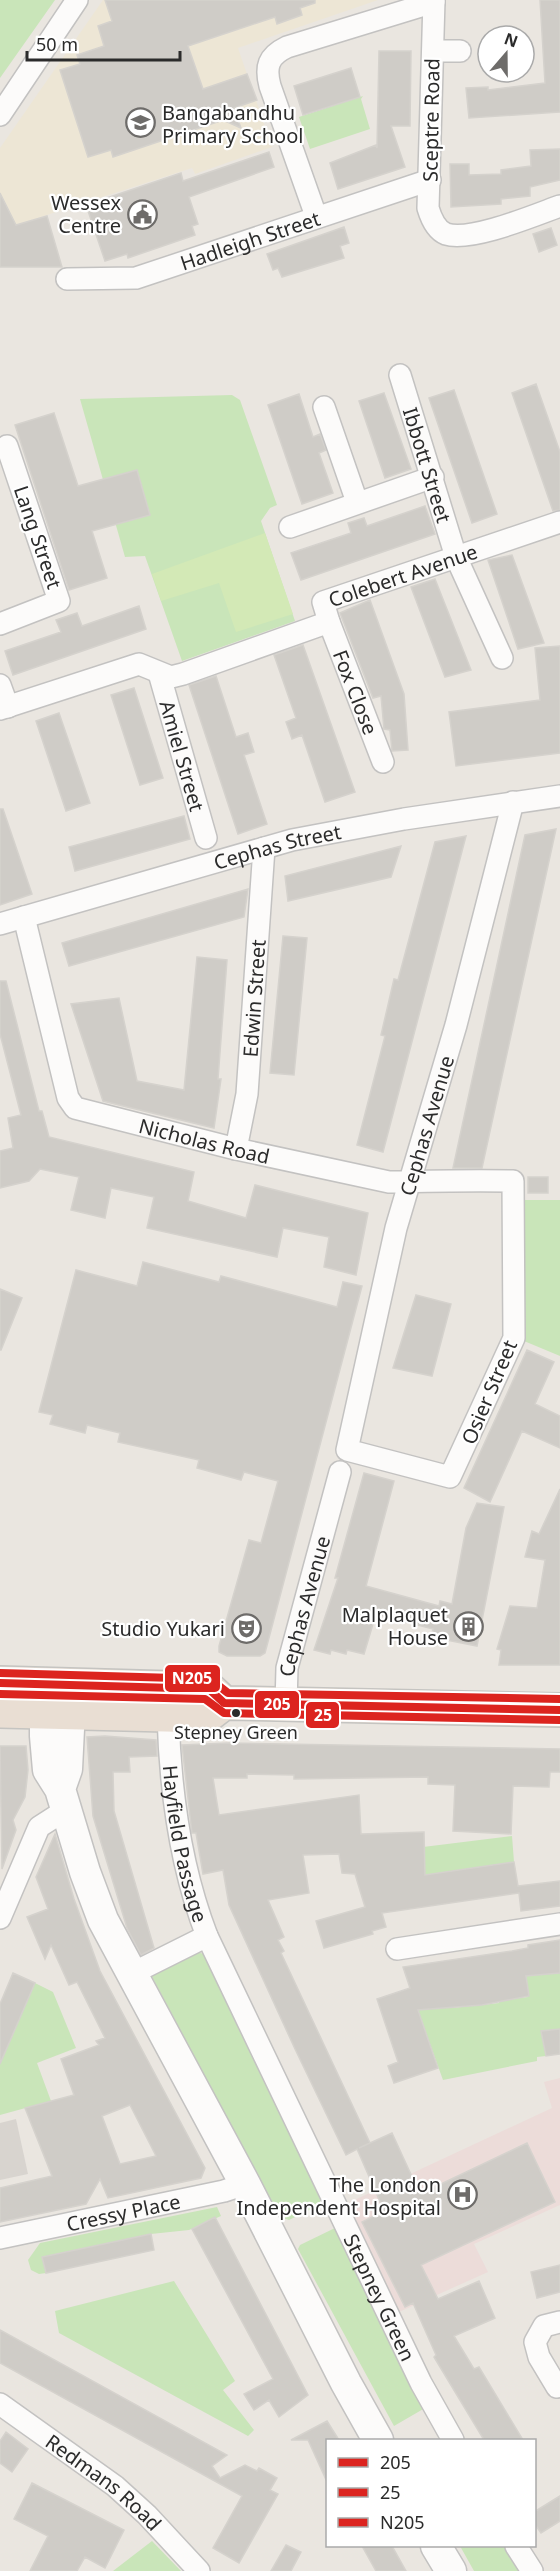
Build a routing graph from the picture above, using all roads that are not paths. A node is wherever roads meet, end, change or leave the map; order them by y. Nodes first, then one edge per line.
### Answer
1 (77, 0) edge
2 (434, 1) edge
3 (433, 51) junction
4 (460, 51) dead end
5 (0, 115) edge
6 (430, 180) junction
7 (560, 206) edge
8 (316, 216) junction
9 (67, 279) dead end
10 (400, 375) dead end
11 (324, 407) dead end
12 (7, 446) dead end
13 (433, 477) junction
14 (357, 502) junction
15 (560, 522) edge
16 (290, 527) dead end
17 (456, 557) junction
18 (329, 622) junction
19 (0, 624) edge
20 (502, 658) dead end
21 (159, 674) junction
22 (0, 685) edge
23 (4, 708) edge
24 (383, 762) dead end
25 (560, 796) edge
26 (513, 802) junction
27 (206, 838) dead end
28 (264, 848) junction
29 (24, 918) junction
30 (0, 924) edge
31 (236, 1149) junction
32 (409, 1182) junction
33 (513, 1197) joint
34 (347, 1450) joint
35 (340, 1472) dead end
36 (0, 1683) edge
37 (58, 1698) junction
38 (224, 1703) junction
39 (286, 1704) junction
40 (560, 1710) edge
41 (0, 1712) edge
42 (168, 1715) junction
43 (63, 1799) junction
44 (0, 1918) edge
45 (560, 1924) edge
46 (207, 1936) junction
47 (397, 1949) dead end
48 (131, 1974) junction
49 (245, 2184) junction
50 (0, 2238) edge
51 (560, 2322) edge
52 (557, 2387) dead end
53 (0, 2404) edge
54 (377, 2439) edge
55 (452, 2439) edge
56 (437, 2547) edge
57 (517, 2547) edge
58 (199, 2571) edge
59 (451, 2571) edge
60 (532, 2571) edge

1 - 5 street
2 - 3 street, Sceptre Road
2 - 8 street
3 - 4 street
3 - 6 street, Sceptre Road
6 - 7 street, Sceptre Road
6 - 8 street, Hadleigh Street
8 - 9 street, Hadleigh Street
10 - 13 street, Ibbott Street
11 - 14 street
12 - 19 street, Lang Street
13 - 14 street
13 - 17 street, Ibbott Street
14 - 16 street
15 - 17 street, Colebert Avenue
17 - 18 street, Colebert Avenue
17 - 20 street, Ibbott Street
18 - 21 street, Colebert Avenue
18 - 24 street, Fox Close
21 - 23 street, Colebert Avenue
21 - 27 street, Amiel Street
22 - 23 street
25 - 26 street, Cephas Street
26 - 28 street, Cephas Street
26 - 32 street, Cephas Avenue
28 - 29 street, Cephas Street
28 - 31 street, Edwin Street
29 - 30 street, Cephas Street
29 - 31 street, Nicholas Road
31 - 32 street, Nicholas Road
32 - 33 street, Nicholas Road
32 - 34 street, Cephas Avenue
33 - 34 street, Osier Street
35 - 39 street, Cephas Avenue
36 - 37 highway
37 - 38 highway
37 - 41 highway
37 - 42 highway
37 - 43 main road
38 - 39 highway
38 - 42 highway
39 - 40 highway
42 - 46 street, Hayfield Passage
43 - 44 street
43 - 48 main road
45 - 47 street
46 - 48 street
46 - 55 street, Stepney Green
48 - 49 main road
49 - 50 street, Cressy Place
49 - 54 main road
51 - 52 street
53 - 58 street, Redmans Road
56 - 59 main road
57 - 60 street

